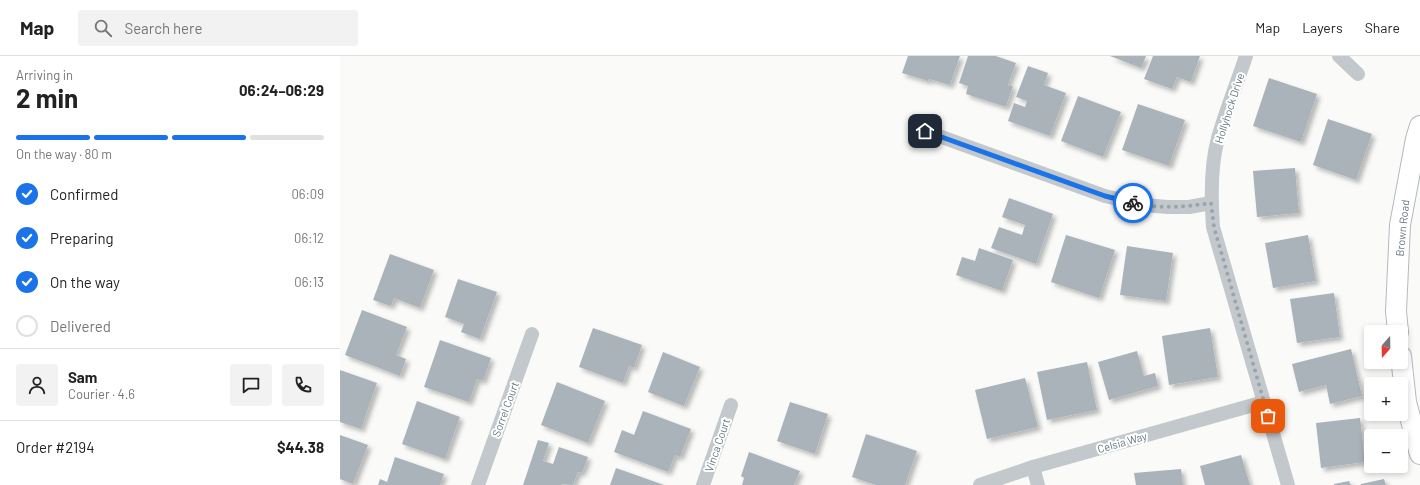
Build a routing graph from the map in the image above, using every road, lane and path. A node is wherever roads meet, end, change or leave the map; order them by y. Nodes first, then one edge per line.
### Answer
1 (1246, 56) edge
2 (1339, 56) edge
3 (1358, 74) dead end
4 (1420, 126) edge
5 (925, 131) dead end
6 (1211, 203) junction
7 (1397, 325) edge
8 (532, 334) dead end
9 (1402, 369) edge
10 (1264, 402) junction
11 (731, 405) dead end
12 (1420, 454) edge
13 (1033, 466) junction
14 (478, 485) edge
15 (703, 485) edge
16 (980, 485) edge
17 (1038, 485) edge
18 (1288, 485) edge

1 - 6 street, Hollyhock Drive
2 - 3 street
4 - 7 street, Brown Road
5 - 6 street
6 - 10 street, Hollyhock Drive
8 - 14 street, Sorrel Court
9 - 12 street
10 - 13 street, Celsia Way
10 - 18 street, Hollyhock Drive
11 - 15 street, Vinca Court
13 - 16 street, Celsia Way
13 - 17 street

